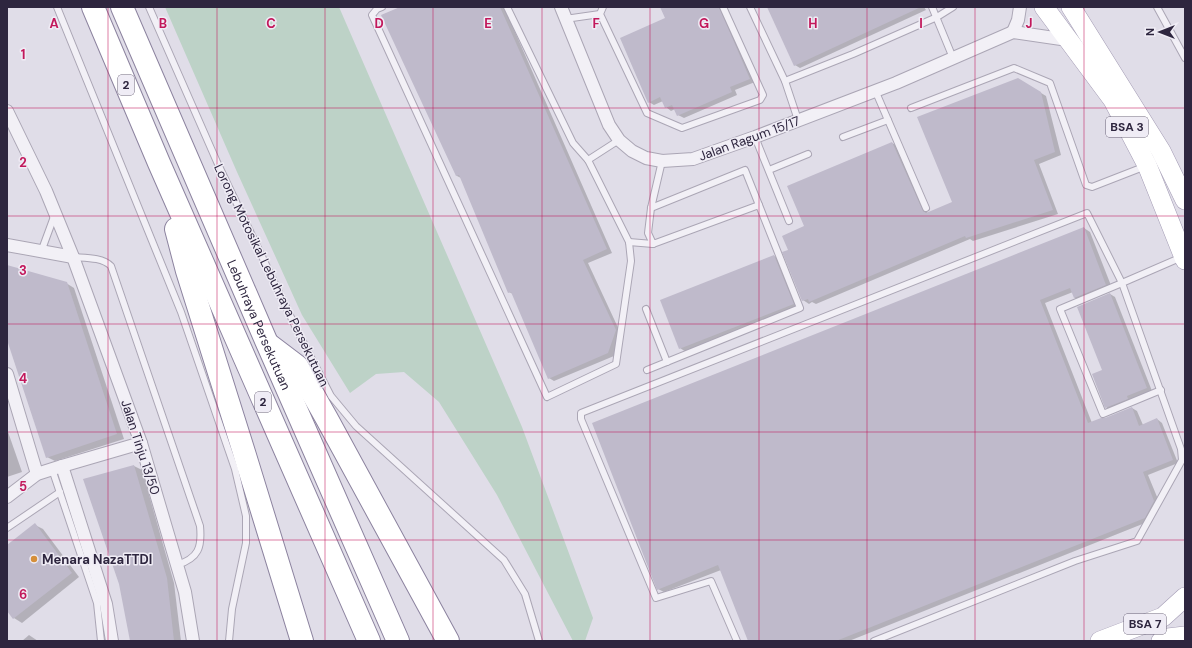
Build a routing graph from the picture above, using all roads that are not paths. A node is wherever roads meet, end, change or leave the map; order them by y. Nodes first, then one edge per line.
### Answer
1 (56, 7) edge
2 (93, 7) edge
3 (122, 7) edge
4 (149, 7) edge
5 (382, 7) edge
6 (507, 7) edge
7 (560, 7) edge
8 (603, 7) edge
9 (723, 7) edge
10 (750, 7) edge
11 (932, 7) edge
12 (953, 7) edge
13 (1020, 7) edge
14 (1044, 7) edge
15 (1071, 7) edge
16 (1157, 7) edge
17 (600, 14) junction
18 (937, 17) junction
19 (565, 19) junction
20 (1013, 32) junction
21 (1068, 40) junction
22 (953, 58) junction
23 (1185, 58) edge
24 (785, 81) junction
25 (875, 90) junction
26 (911, 108) dead end
27 (7, 111) edge
28 (798, 120) junction
29 (888, 120) junction
30 (755, 137) junction
31 (842, 137) dead end
32 (619, 140) junction
33 (808, 154) dead end
34 (588, 160) junction
35 (662, 161) junction
36 (159, 163) junction
37 (1147, 165) junction
38 (769, 170) junction
39 (1185, 200) edge
40 (759, 205) junction
41 (651, 208) junction
42 (926, 208) dead end
43 (55, 213) junction
44 (789, 221) dead end
45 (629, 242) junction
46 (653, 244) junction
47 (7, 245) edge
48 (41, 252) junction
49 (73, 257) junction
50 (1184, 258) edge
51 (1122, 282) junction
52 (646, 309) dead end
53 (267, 343) junction
54 (667, 362) junction
55 (648, 370) dead end
56 (7, 374) edge
57 (320, 375) junction
58 (1161, 390) junction
59 (327, 419) junction
60 (220, 426) junction
61 (236, 441) junction
62 (142, 443) junction
63 (57, 467) junction
64 (37, 474) junction
65 (60, 492) junction
66 (7, 497) edge
67 (7, 528) edge
68 (177, 565) junction
69 (1185, 597) edge
70 (1185, 636) edge
71 (101, 641) edge
72 (112, 641) edge
73 (193, 641) edge
74 (229, 641) edge
75 (302, 641) edge
76 (369, 641) edge
77 (398, 641) edge
78 (448, 641) edge
79 (539, 641) edge
80 (737, 641) edge
81 (874, 641) edge
82 (1100, 641) edge
83 (1161, 641) edge

1 - 60 lane
2 - 36 highway, Lebuhraya Persekutuan / 2
3 - 53 highway, Lebuhraya Persekutuan / 2
4 - 57 lane, Lorong Motosikal Lebuhraya Persekutuan
5 - 45 lane
6 - 34 lane
7 - 19 street, Jalan Ragum 15/17
8 - 17 lane
9 - 17 lane
10 - 24 lane
11 - 18 lane
12 - 18 lane
13 - 20 street
14 - 21 main road, BSA 3
15 - 39 main road, BSA 3
16 - 23 lane
17 - 19 lane
18 - 22 lane
18 - 24 lane
19 - 32 street, Jalan Ragum 15/17
20 - 21 street
20 - 22 street, Jalan Ragum 15/17
21 - 37 main road, BSA 3
22 - 25 street, Jalan Ragum 15/17
24 - 28 lane
25 - 28 street, Jalan Ragum 15/17
25 - 29 lane
26 - 37 lane
27 - 43 street
28 - 30 street, Jalan Ragum 15/17
29 - 31 lane
29 - 42 lane
30 - 35 street, Jalan Ragum 15/17
30 - 38 lane
32 - 34 lane
32 - 35 street, Jalan Ragum 15/17
33 - 38 lane
34 - 45 lane
35 - 41 lane
36 - 61 highway
36 - 76 highway, Lebuhraya Persekutuan / 2
37 - 50 main road, BSA 3
38 - 44 lane
40 - 41 lane
40 - 46 lane
40 - 54 lane
41 - 46 lane
43 - 48 lane
43 - 49 street, Jalan Tinju 13/50
45 - 46 lane
47 - 48 street
48 - 49 street
49 - 62 street, Jalan Tinju 13/50
49 - 68 lane
50 - 51 lane
51 - 58 lane
51 - 58 lane
51 - 80 lane
52 - 54 lane
53 - 59 highway
53 - 77 highway, Lebuhraya Persekutuan / 2
54 - 55 lane
56 - 64 street
57 - 59 lane
57 - 79 lane, Lorong Motosikal Lebuhraya Persekutuan
58 - 81 lane
59 - 78 highway
60 - 61 lane
60 - 74 lane
61 - 75 highway
62 - 63 street
62 - 68 street, Jalan Tinju 13/50
63 - 64 street
63 - 65 lane
63 - 72 street
64 - 66 street
65 - 67 lane
65 - 71 lane
68 - 73 street, Jalan Tinju 13/50
69 - 82 main road, BSA 7
70 - 83 main road, BSA 7

